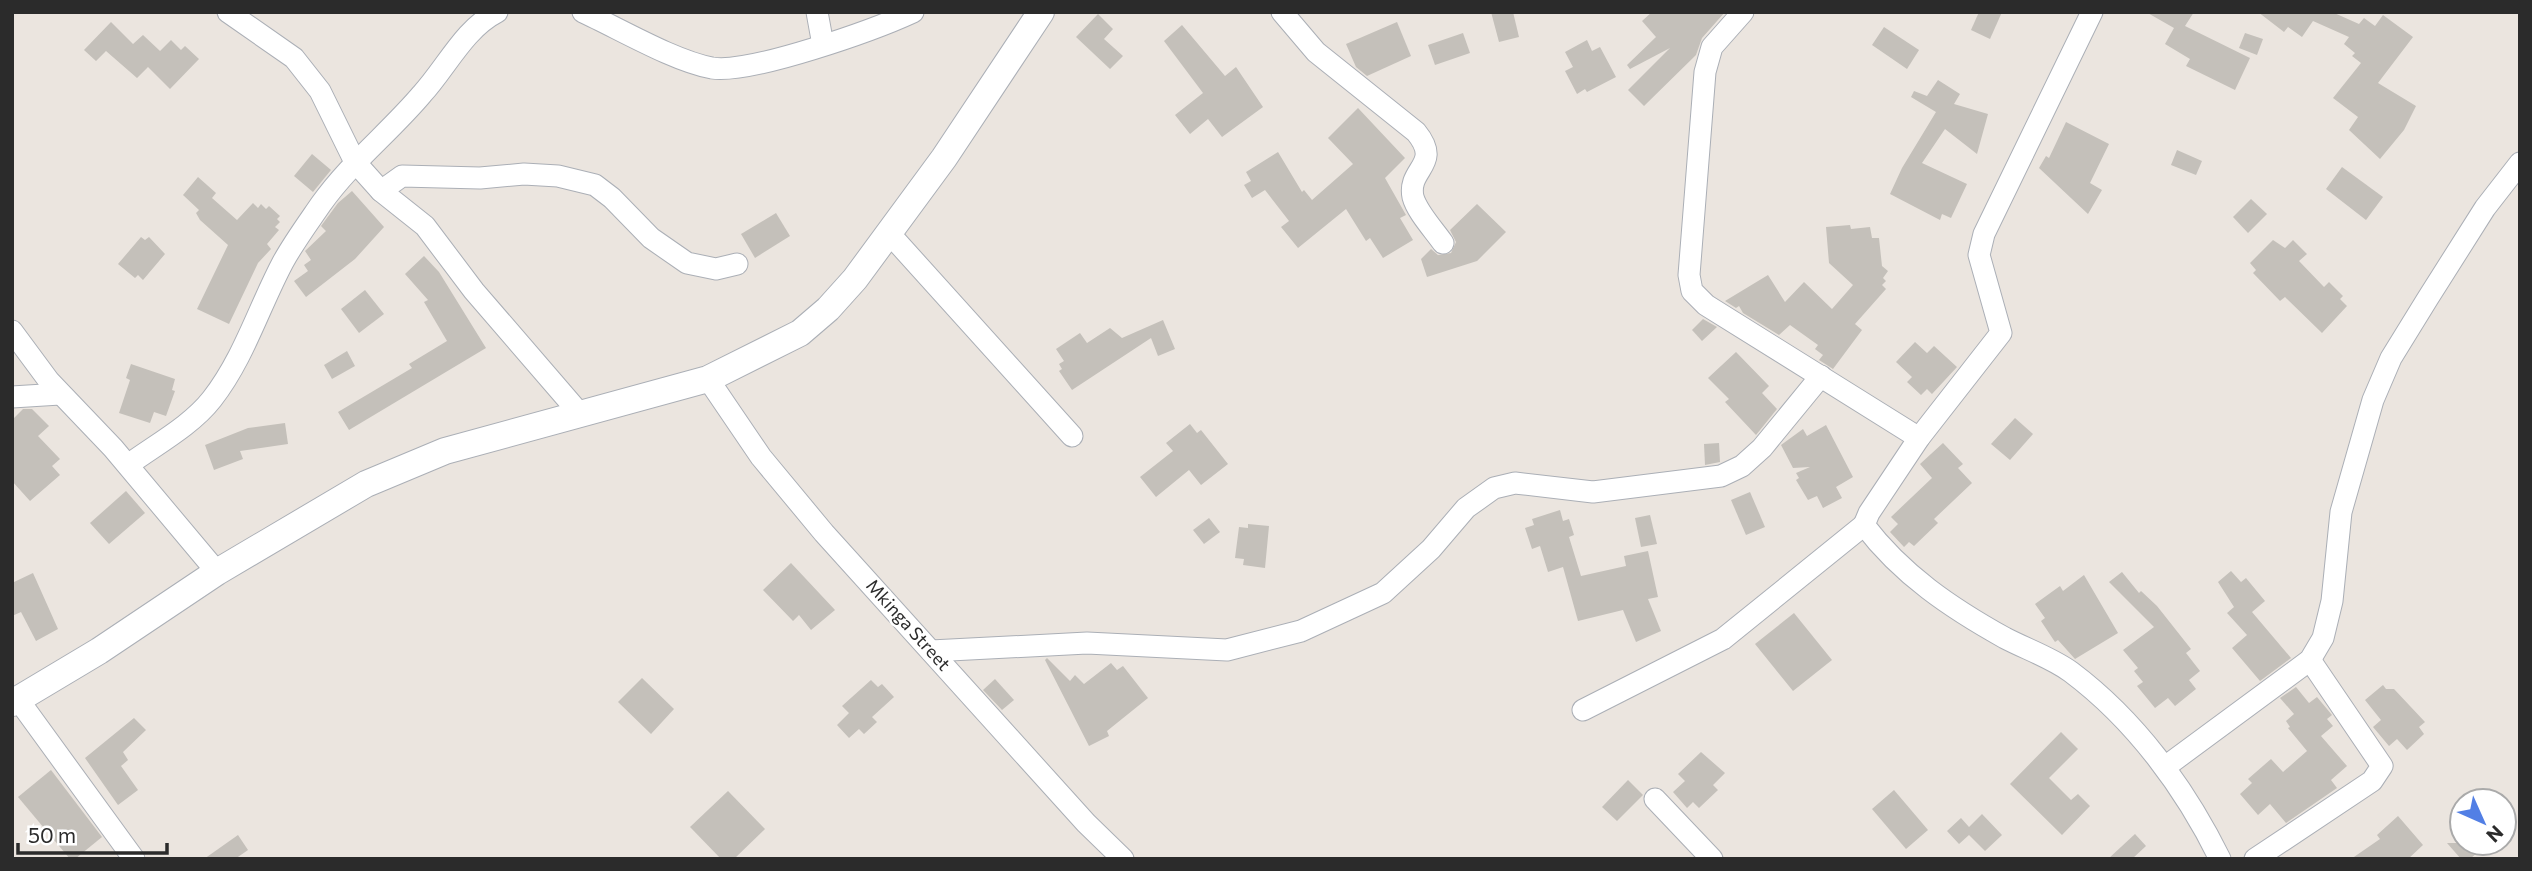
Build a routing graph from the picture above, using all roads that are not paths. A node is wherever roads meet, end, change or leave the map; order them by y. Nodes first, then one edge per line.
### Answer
1 (228, 12) edge
2 (498, 12) edge
3 (583, 12) edge
4 (817, 12) edge
5 (914, 12) edge
6 (1041, 12) edge
7 (1282, 12) edge
8 (1743, 12) edge
9 (2092, 12) edge
10 (823, 45) junction
11 (355, 162) junction
12 (2517, 173) edge
13 (381, 191) junction
14 (888, 232) junction
15 (1443, 243) dead end
16 (737, 264) dead end
17 (12, 331) edge
18 (1821, 376) junction
19 (708, 379) junction
20 (60, 394) junction
21 (12, 397) edge
22 (582, 415) junction
23 (1072, 436) dead end
24 (1919, 438) junction
25 (128, 465) junction
26 (1864, 525) junction
27 (217, 572) junction
28 (931, 650) junction
29 (2310, 660) junction
30 (15, 701) edge
31 (1583, 710) dead end
32 (2165, 766) junction
33 (1655, 799) dead end
34 (134, 859) edge
35 (1123, 859) edge
36 (1713, 859) edge
37 (2220, 859) edge
38 (2255, 859) edge

1 - 11 street
2 - 11 street
3 - 10 street
4 - 10 street
5 - 10 street
6 - 14 street
7 - 15 street
8 - 18 street
9 - 24 street
11 - 13 street
11 - 25 street
12 - 29 street
13 - 16 street
13 - 22 street
14 - 19 street
14 - 23 street
17 - 20 street
18 - 24 street
18 - 28 street
19 - 22 street
19 - 28 street, Mkinga Street
20 - 21 street
20 - 25 street
22 - 27 street
24 - 26 street
25 - 27 street
26 - 31 street
26 - 32 street
27 - 30 street
28 - 35 street, Mkinga Street
29 - 32 street
29 - 38 street
30 - 34 street
32 - 37 street
33 - 36 street

